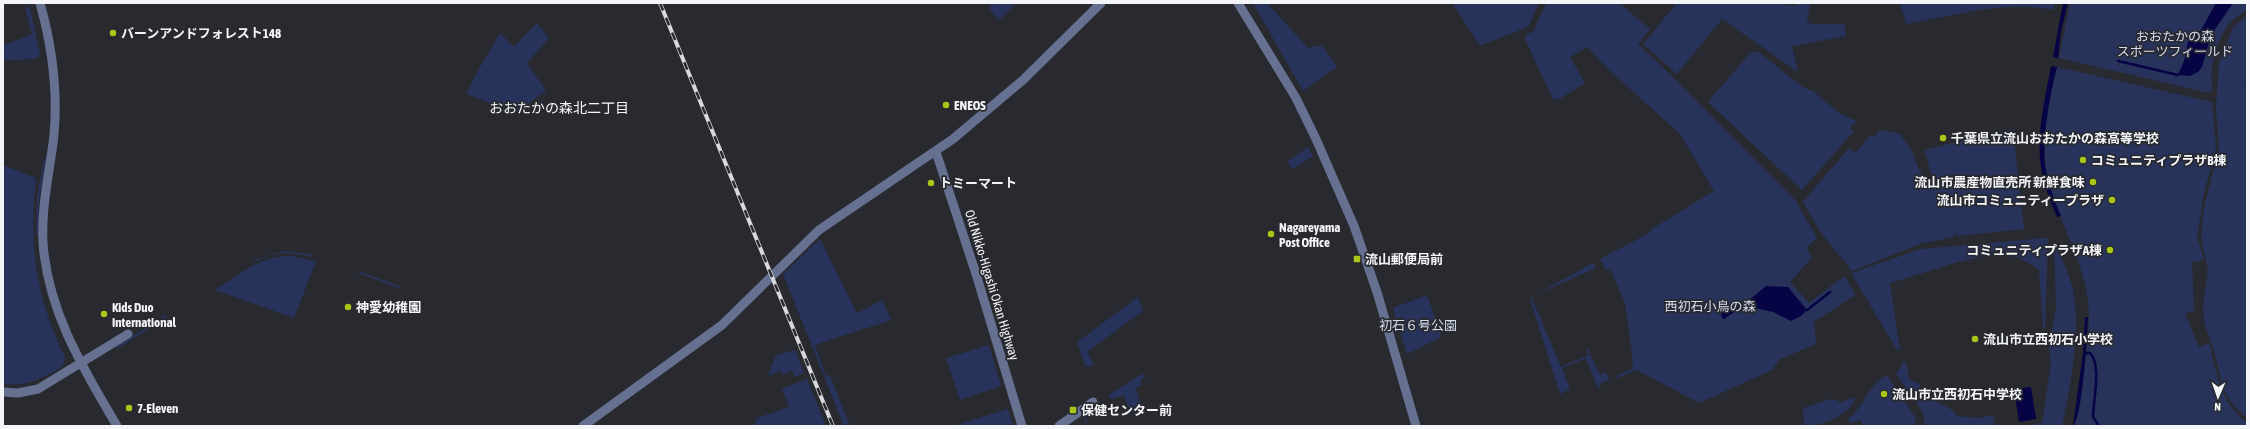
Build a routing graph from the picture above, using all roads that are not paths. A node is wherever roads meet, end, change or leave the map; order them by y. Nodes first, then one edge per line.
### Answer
1 (40, 3) edge
2 (1101, 3) edge
3 (1238, 3) edge
4 (936, 152) junction
5 (128, 334) dead end
6 (81, 364) junction
7 (3, 392) edge
8 (1093, 402) dead end
9 (117, 426) edge
10 (583, 426) edge
11 (1022, 426) edge
12 (1059, 426) edge
13 (1416, 426) edge

1 - 6 street
2 - 4 street
3 - 13 street
4 - 10 street
4 - 11 street, Old Nikko-Higashi Okan Highway
5 - 6 street
6 - 7 street
6 - 9 street
8 - 12 street

